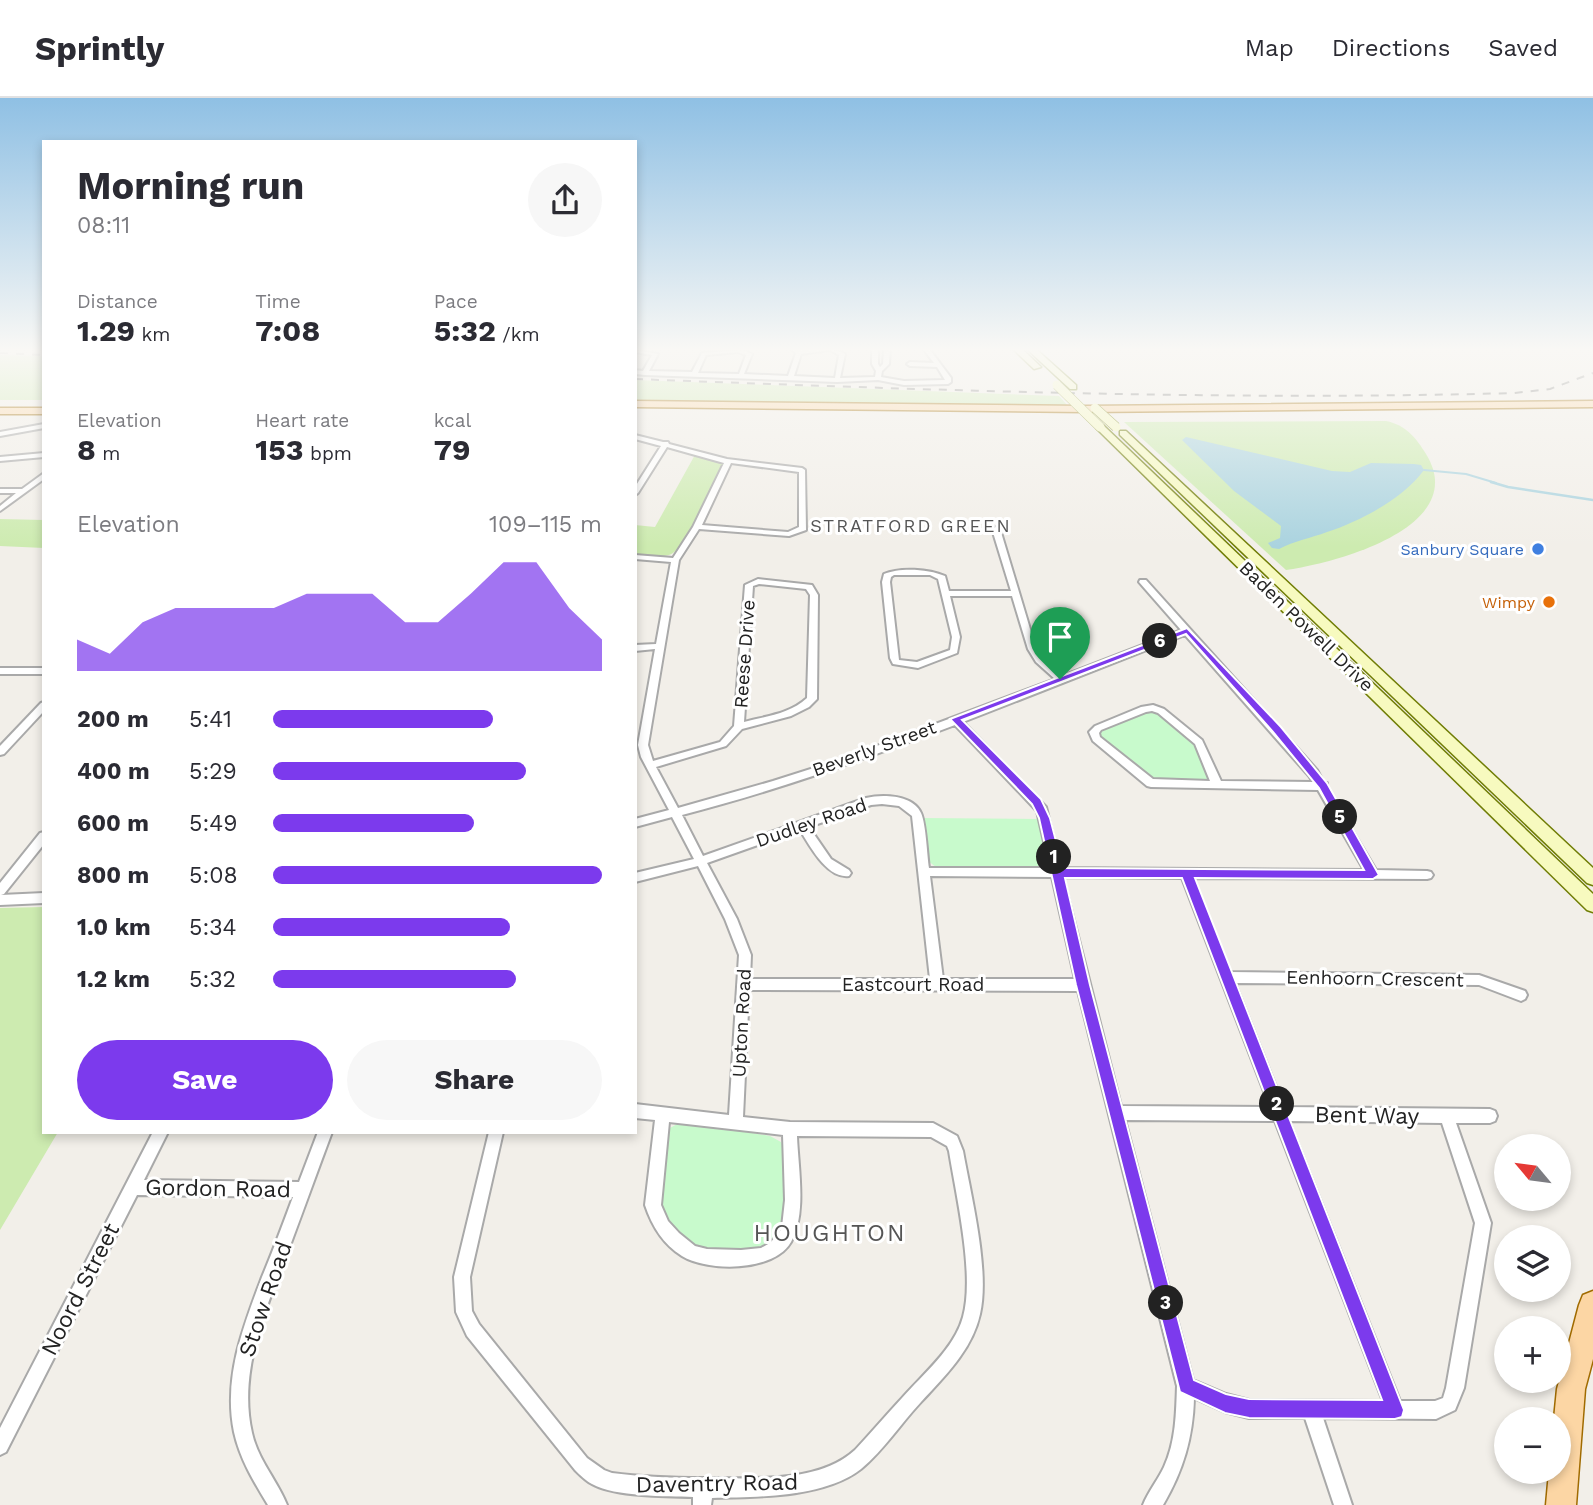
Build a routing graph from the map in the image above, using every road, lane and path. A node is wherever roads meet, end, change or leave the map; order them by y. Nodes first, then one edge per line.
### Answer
1 (1016, 416) edge
2 (1088, 416) edge
3 (1104, 416) edge
4 (1156, 416) edge
5 (42, 426) edge
6 (0, 434) edge
7 (637, 437) edge
8 (666, 443) junction
9 (42, 455) edge
10 (0, 459) edge
11 (727, 461) junction
12 (42, 477) edge
13 (637, 490) edge
14 (0, 491) edge
15 (23, 491) junction
16 (0, 509) edge
17 (697, 527) junction
18 (996, 529) dead end
19 (637, 557) edge
20 (675, 560) junction
21 (1143, 582) dead end
22 (946, 593) junction
23 (1016, 594) junction
24 (1187, 631) junction
25 (659, 646) junction
26 (637, 648) edge
27 (0, 671) edge
28 (42, 671) edge
29 (1060, 679) junction
30 (648, 706) junction
31 (42, 707) edge
32 (637, 707) edge
33 (955, 719) junction
34 (738, 727) junction
35 (0, 752) edge
36 (644, 761) edge
37 (1217, 785) junction
38 (1323, 786) junction
39 (677, 814) junction
40 (637, 823) edge
41 (802, 825) junction
42 (42, 838) edge
43 (701, 861) junction
44 (924, 872) junction
45 (845, 873) dead end
46 (1058, 873) junction
47 (1186, 874) junction
48 (1373, 875) junction
49 (1427, 875) dead end
50 (637, 877) edge
51 (1593, 878) edge
52 (0, 891) edge
53 (42, 898) edge
54 (0, 900) edge
55 (1593, 905) edge
56 (1227, 976) junction
57 (743, 984) junction
58 (937, 984) junction
59 (1083, 985) junction
60 (1521, 995) dead end
61 (637, 1111) edge
62 (1118, 1113) junction
63 (663, 1114) junction
64 (1280, 1114) junction
65 (1447, 1116) junction
66 (1490, 1116) dead end
67 (736, 1122) junction
68 (790, 1129) junction
69 (160, 1134) edge
70 (324, 1134) edge
71 (496, 1134) edge
72 (133, 1187) junction
73 (303, 1190) junction
74 (1593, 1305) edge
75 (1186, 1386) junction
76 (1311, 1409) junction
77 (1395, 1410) junction
78 (0, 1446) edge
79 (703, 1496) edge
80 (278, 1505) edge
81 (1152, 1505) edge
82 (1343, 1505) edge
83 (1561, 1505) edge

1 - 4 main road
2 - 55 main road, Baden Powell Drive, bridge
3 - 51 main road, Baden Powell Drive, bridge
5 - 6 street
7 - 8 street
8 - 11 street
8 - 13 street
9 - 10 street
11 - 17 street
11 - 17 street
12 - 15 street
14 - 15 street
15 - 16 street
17 - 20 street
18 - 23 street
19 - 20 street
20 - 25 street
21 - 24 street
22 - 22 street
22 - 23 street
23 - 29 street
24 - 29 street, Beverly Street
24 - 38 street
25 - 26 street
25 - 30 street
27 - 28 street
29 - 33 street, Beverly Street
30 - 32 street
30 - 36 street
31 - 35 street
33 - 39 street, Beverly Street
33 - 46 street
34 - 34 street, Reese Drive
34 - 36 street, Reese Drive
36 - 39 street, Upton Road
37 - 37 street
37 - 38 street
38 - 48 street
39 - 40 street, Beverly Street
39 - 43 street, Upton Road
41 - 43 street, Dudley Road
41 - 44 street, Dudley Road
41 - 45 street
42 - 52 street
43 - 50 street
43 - 57 street, Upton Road
44 - 46 street
44 - 58 street, Dudley Road
46 - 47 street
46 - 59 street
47 - 48 street
47 - 56 street
48 - 49 street
53 - 54 street
56 - 60 street, Eenhoorn Crescent
56 - 64 street
57 - 58 street, Eastcourt Road
57 - 67 street, Upton Road
58 - 59 street, Eastcourt Road
59 - 62 street
61 - 63 street
62 - 64 street, Bent Way
62 - 75 street
63 - 67 street
63 - 68 street
64 - 65 street, Bent Way
64 - 77 street
65 - 66 street, Bent Way
65 - 77 street
67 - 68 street, Daventry Road
68 - 79 street, Daventry Road
69 - 72 street, Noord Street
70 - 73 street, Stow Road
71 - 79 street, Daventry Road
72 - 73 street, Gordon Road
72 - 78 street, Noord Street
73 - 80 street, Stow Road
74 - 83 main road
75 - 76 street
75 - 81 street
76 - 77 street
76 - 82 street

